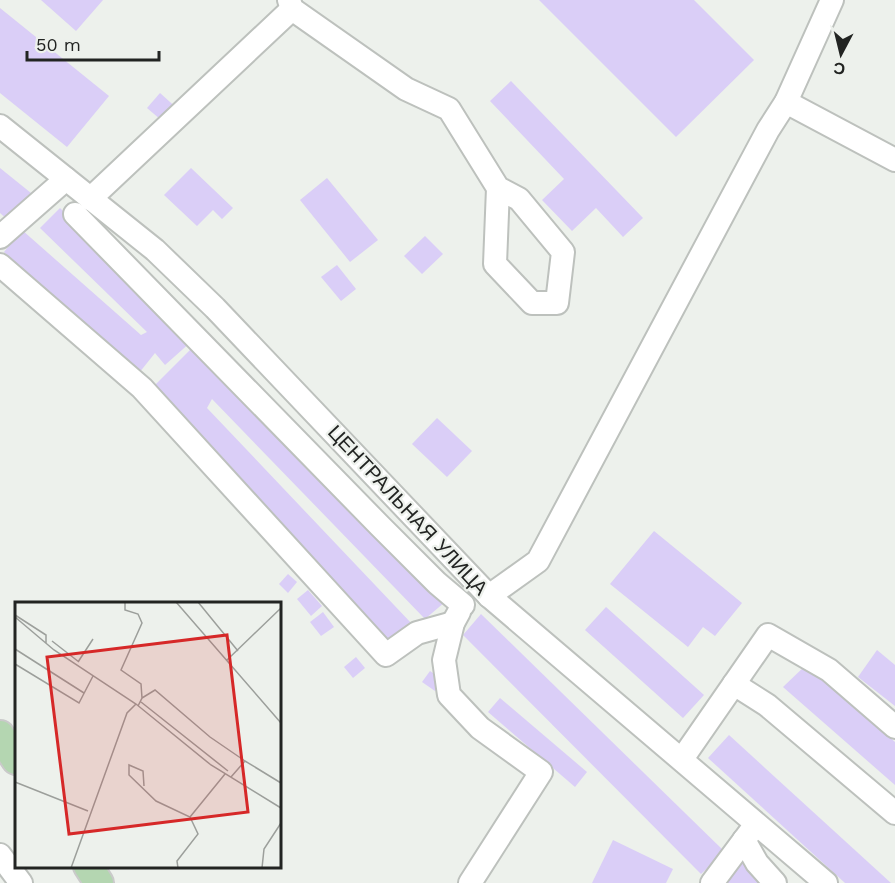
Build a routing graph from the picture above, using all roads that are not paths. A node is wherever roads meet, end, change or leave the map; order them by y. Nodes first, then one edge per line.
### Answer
1 (832, 0) edge
2 (290, 5) edge
3 (786, 102) junction
4 (0, 126) edge
5 (895, 160) edge
6 (66, 179) junction
7 (498, 188) junction
8 (83, 206) junction
9 (0, 237) edge
10 (0, 264) edge
11 (215, 308) junction
12 (194, 335) junction
13 (485, 591) junction
14 (458, 614) junction
15 (734, 684) junction
16 (895, 727) edge
17 (682, 759) junction
18 (895, 813) edge
19 (750, 832) junction
20 (0, 855) edge
21 (89, 868) edge
22 (21, 883) edge
23 (99, 883) edge
24 (470, 883) edge
25 (712, 883) edge
26 (775, 883) edge
27 (826, 883) edge

1 - 3 street
2 - 7 street
2 - 8 street
3 - 5 street
3 - 13 street
4 - 6 street, ЦЕНТРАЛЬНАЯ УЛИЦА
6 - 8 street, ЦЕНТРАЛЬНАЯ УЛИЦА
6 - 9 street
7 - 7 street
8 - 11 street, ЦЕНТРАЛЬНАЯ УЛИЦА
8 - 12 street
10 - 14 street
11 - 12 street
11 - 13 street, ЦЕНТРАЛЬНАЯ УЛИЦА
12 - 14 street
13 - 14 street
13 - 17 street, ЦЕНТРАЛЬНАЯ УЛИЦА
14 - 24 street
15 - 16 street
15 - 17 street
15 - 18 street
17 - 19 street, ЦЕНТРАЛЬНАЯ УЛИЦА
19 - 25 street
19 - 26 street
19 - 27 street, ЦЕНТРАЛЬНАЯ УЛИЦА
20 - 22 street
21 - 23 main road

